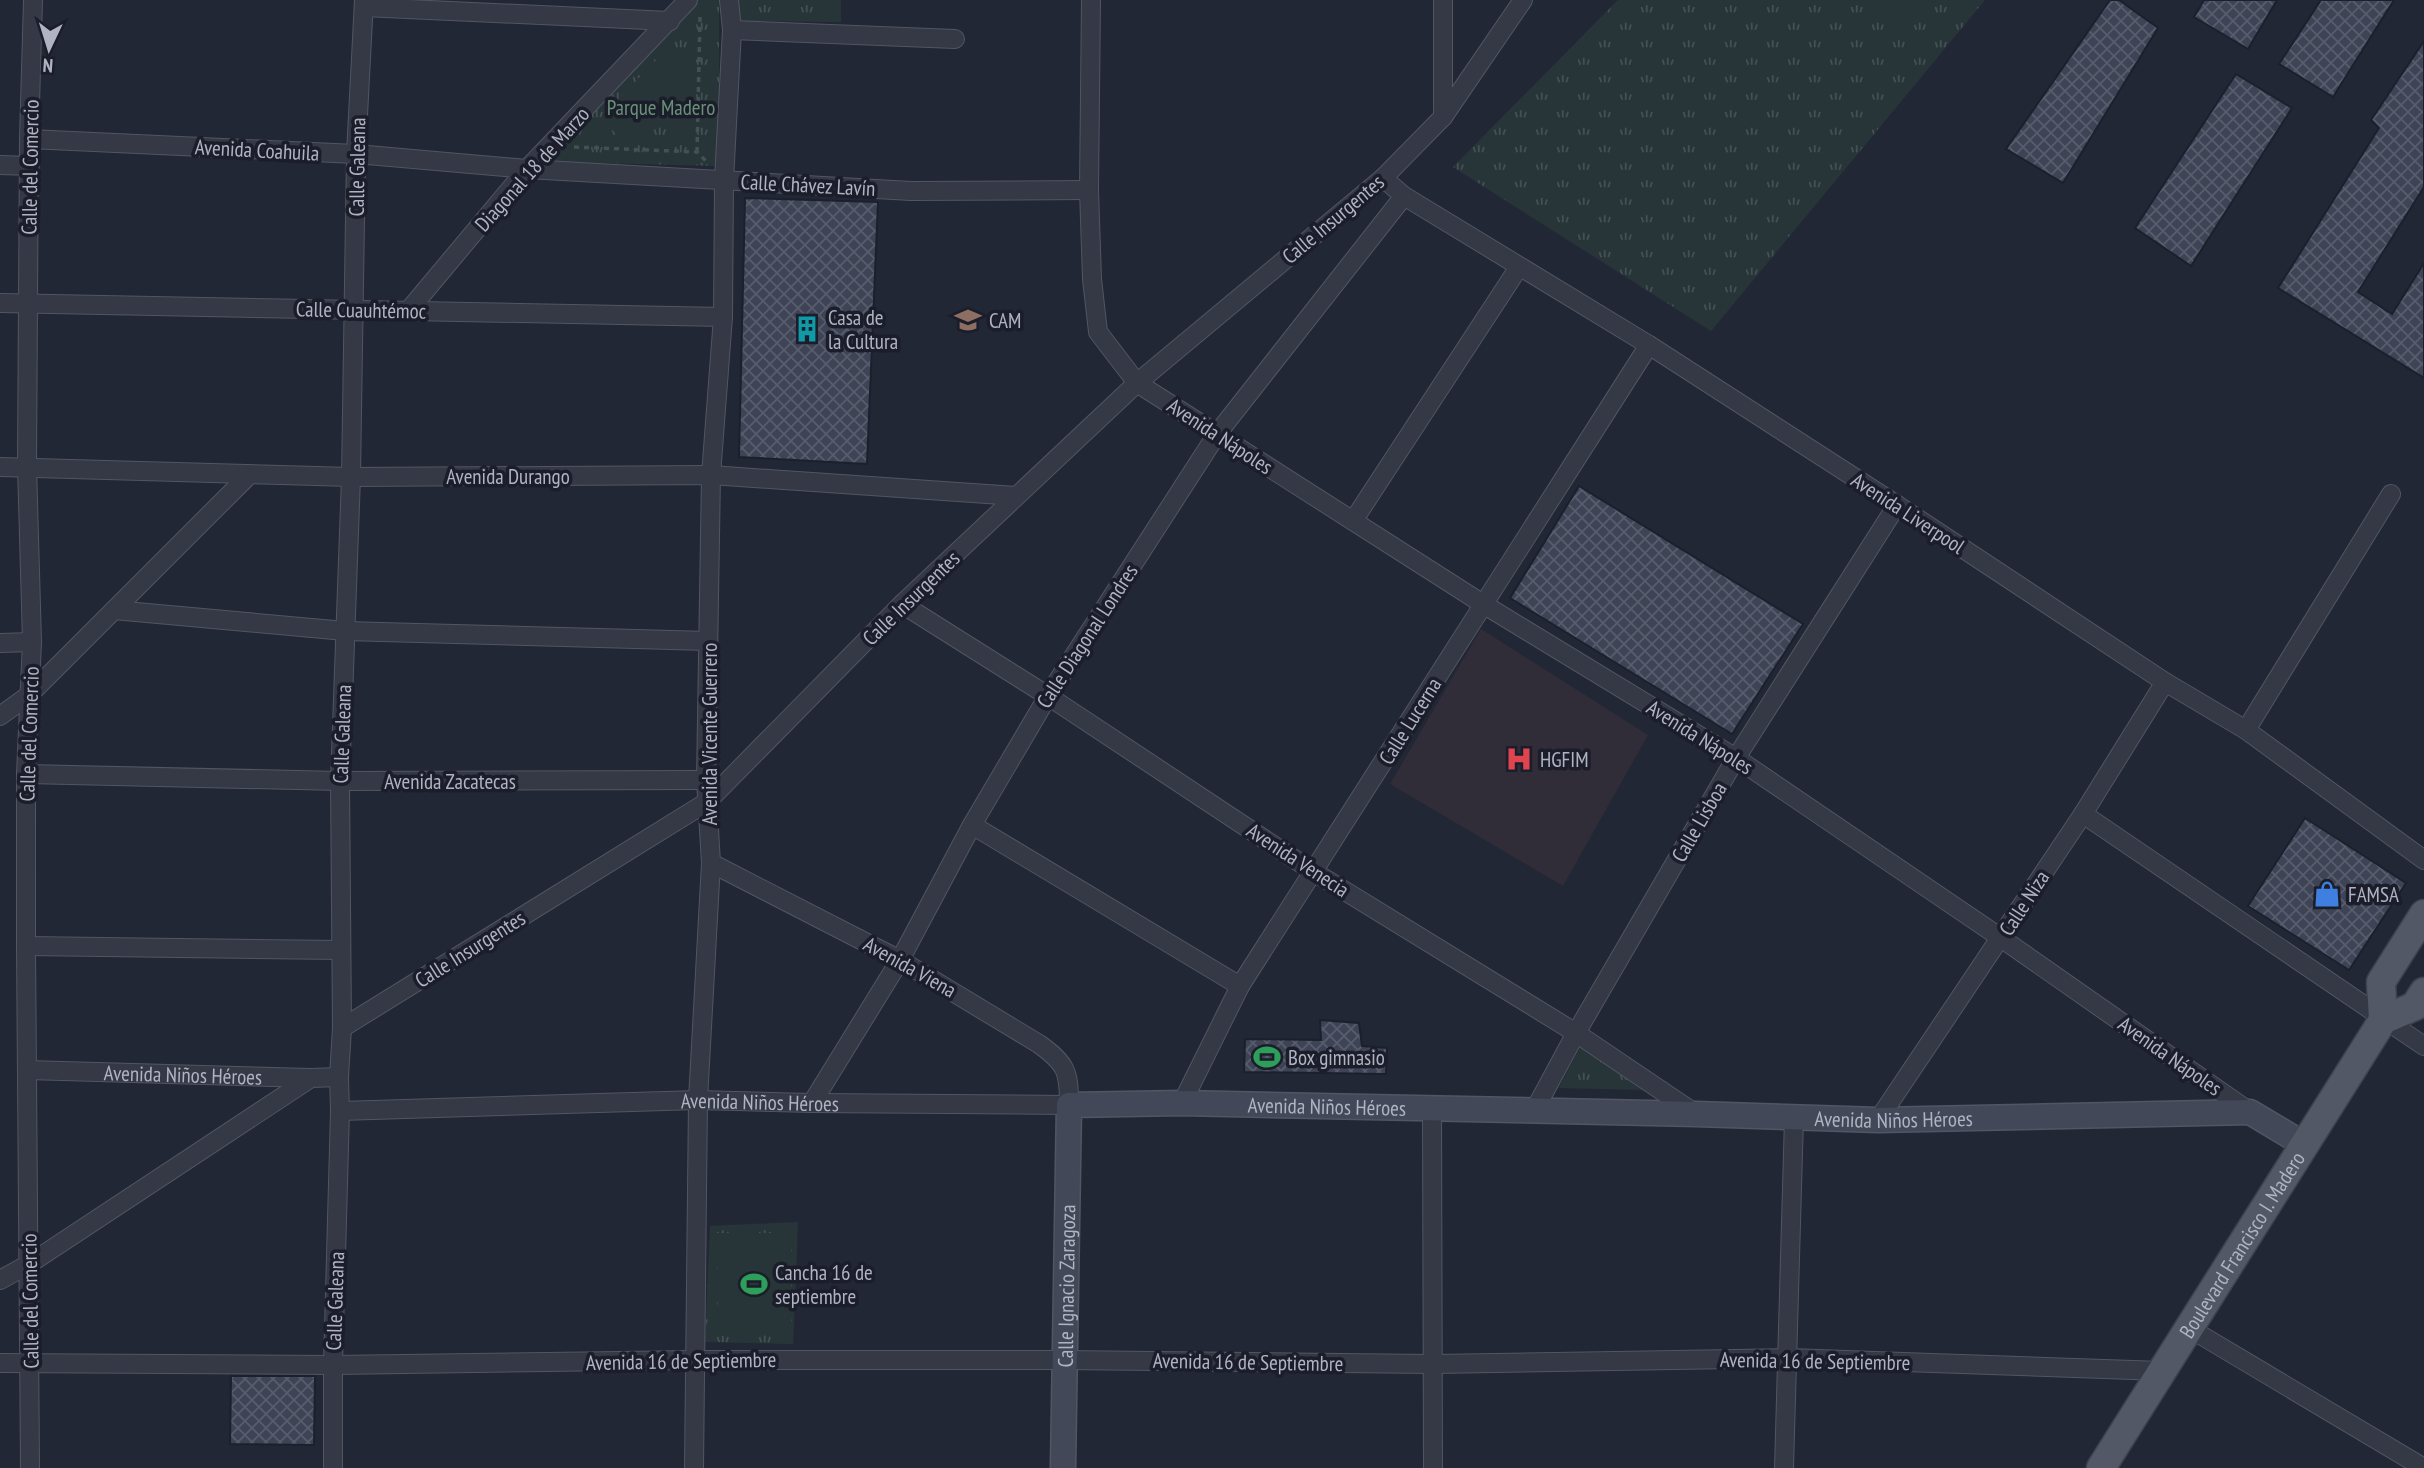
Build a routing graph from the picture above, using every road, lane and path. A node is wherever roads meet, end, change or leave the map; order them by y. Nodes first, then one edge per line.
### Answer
1 (33, 0) edge
2 (688, 0) edge
3 (729, 0) edge
4 (1091, 0) edge
5 (1443, 0) edge
6 (1523, 0) edge
7 (364, 4) edge
8 (670, 21) junction
9 (690, 27) dead end
10 (732, 30) junction
11 (955, 39) dead end
12 (1443, 117) junction
13 (29, 139) junction
14 (570, 147) dead end
15 (356, 154) junction
16 (0, 165) edge
17 (30, 166) junction
18 (527, 169) junction
19 (1383, 178) junction
20 (724, 180) junction
21 (1089, 190) junction
22 (1404, 196) junction
23 (1519, 267) junction
24 (0, 303) edge
25 (28, 304) junction
26 (355, 310) junction
27 (408, 310) junction
28 (723, 317) junction
29 (1649, 345) junction
30 (1137, 383) junction
31 (1217, 434) junction
32 (27, 466) junction
33 (0, 467) edge
34 (248, 475) junction
35 (711, 475) junction
36 (351, 477) junction
37 (2391, 494) dead end
38 (1016, 496) junction
39 (1897, 505) junction
40 (1353, 521) junction
41 (902, 604) junction
42 (1483, 604) junction
43 (114, 610) junction
44 (345, 631) junction
45 (708, 641) junction
46 (32, 642) junction
47 (0, 643) edge
48 (2165, 682) junction
49 (29, 695) junction
50 (1048, 696) junction
51 (0, 716) edge
52 (2246, 730) junction
53 (1736, 758) junction
54 (26, 774) junction
55 (706, 780) junction
56 (340, 781) junction
57 (707, 802) junction
58 (2083, 814) junction
59 (972, 825) junction
60 (2424, 860) edge
61 (711, 863) junction
62 (1314, 872) junction
63 (2424, 914) edge
64 (2001, 938) junction
65 (26, 946) junction
66 (341, 950) junction
67 (900, 960) junction
68 (1240, 986) junction
69 (2424, 992) edge
70 (2383, 1020) junction
71 (342, 1028) junction
72 (1576, 1033) junction
73 (2424, 1046) edge
74 (27, 1070) junction
75 (339, 1077) junction
76 (311, 1078) junction
77 (698, 1100) junction
78 (812, 1103) junction
79 (1182, 1103) junction
80 (1069, 1105) junction
81 (1432, 1110) junction
82 (340, 1111) junction
83 (1534, 1111) junction
84 (2250, 1112) junction
85 (1696, 1114) junction
86 (1794, 1118) junction
87 (1878, 1120) junction
88 (2305, 1145) junction
89 (29, 1264) junction
90 (0, 1280) edge
91 (2189, 1328) junction
92 (1788, 1358) junction
93 (695, 1360) junction
94 (1063, 1360) junction
95 (0, 1363) edge
96 (31, 1364) junction
97 (1433, 1364) junction
98 (333, 1366) junction
99 (2162, 1371) junction
100 (30, 1468) edge
101 (333, 1468) edge
102 (694, 1468) edge
103 (1063, 1468) edge
104 (1433, 1468) edge
105 (1784, 1468) edge
106 (2101, 1468) edge
107 (2424, 1468) edge

1 - 13 street, Calle del Comercio
2 - 8 street, Diagonal 18 de Marzo
3 - 10 street, Avenida Vicente Guerrero
4 - 21 street
5 - 12 street
6 - 12 street
7 - 8 street
7 - 15 street, Calle Galeana
8 - 18 street, Diagonal 18 de Marzo
9 - 14 path
10 - 11 street
10 - 20 street, Avenida Vicente Guerrero
12 - 19 street, Calle Insurgentes
13 - 15 street, Avenida Coahuila
13 - 17 street, Calle del Comercio
15 - 18 street, Avenida Coahuila
15 - 26 street, Calle Galeana
16 - 17 street
17 - 25 street, Calle del Comercio
18 - 20 street, Calle Chávez Lavín
18 - 27 street, Diagonal 18 de Marzo
19 - 22 street, Avenida Liverpool
19 - 30 street, Calle Insurgentes
20 - 21 street, Calle Chávez Lavín
20 - 28 street, Avenida Vicente Guerrero
21 - 30 street
22 - 23 street, Avenida Liverpool
22 - 31 street, Calle Diagonal Londres
23 - 29 street, Avenida Liverpool
23 - 40 street
24 - 25 street, Calle Cuauhtémoc
25 - 26 street, Calle Cuauhtémoc
25 - 32 street, Calle del Comercio
26 - 27 street, Calle Cuauhtémoc
26 - 36 street, Calle Galeana
27 - 28 street, Calle Cuauhtémoc
28 - 35 street, Avenida Vicente Guerrero
29 - 39 street, Avenida Liverpool
29 - 42 street, Calle Lucerna
30 - 31 street, Avenida Nápoles
30 - 38 street, Calle Insurgentes
31 - 40 street, Avenida Nápoles
31 - 50 street, Calle Diagonal Londres
32 - 33 street, Avenida Durango
32 - 34 street, Avenida Durango
32 - 46 street, Calle del Comercio
34 - 36 street, Avenida Durango
34 - 43 street
35 - 36 street, Avenida Durango
35 - 38 street, Avenida Durango
35 - 45 street, Avenida Vicente Guerrero
36 - 44 street, Calle Galeana
37 - 52 street
38 - 41 street, Calle Insurgentes
39 - 48 street, Avenida Liverpool
39 - 53 street, Calle Lisboa
40 - 42 street, Avenida Nápoles
41 - 50 street, Avenida Venecia
41 - 57 street, Calle Insurgentes
42 - 53 street, Avenida Nápoles
42 - 62 street, Calle Lucerna
43 - 44 street
43 - 49 street
44 - 45 street
44 - 56 street, Calle Galeana
45 - 55 street, Avenida Vicente Guerrero
46 - 47 street
46 - 49 street, Calle del Comercio
48 - 52 street, Avenida Liverpool
48 - 58 street, Calle Niza
49 - 51 street
49 - 54 street, Calle del Comercio
50 - 59 street, Calle Diagonal Londres
50 - 62 street, Avenida Venecia
52 - 60 street, Avenida Liverpool
53 - 64 street, Avenida Nápoles
53 - 72 street, Calle Lisboa
54 - 56 street, Avenida Zacatecas
54 - 65 street, Calle del Comercio
55 - 56 street, Avenida Zacatecas
55 - 57 street, Avenida Vicente Guerrero
56 - 66 street, Calle Galeana
57 - 61 street, Avenida Vicente Guerrero
57 - 71 street, Calle Insurgentes
58 - 64 street, Calle Niza
58 - 70 street
59 - 67 street, Calle Diagonal Londres
59 - 68 street
61 - 67 street, Avenida Viena
61 - 77 street, Avenida Vicente Guerrero
62 - 68 street, Calle Lucerna
62 - 72 street, Avenida Venecia
63 - 70 main road
64 - 84 street, Avenida Nápoles
64 - 87 street, Calle Niza
65 - 66 street
65 - 74 street, Calle del Comercio
66 - 71 street, Calle Galeana
67 - 78 street, Calle Diagonal Londres
67 - 80 street, Avenida Viena
68 - 79 street, Calle Lucerna
69 - 70 main road
70 - 73 street
70 - 88 main road, Boulevard Francisco I. Madero
71 - 75 street, Calle Galeana
72 - 83 street, Calle Lisboa
72 - 85 street, Avenida Venecia
74 - 76 street, Avenida Niños Héroes
74 - 89 street, Calle del Comercio
75 - 76 street, Avenida Niños Héroes
75 - 82 street, Calle Galeana
76 - 89 street
77 - 78 street, Avenida Niños Héroes
77 - 82 street, Avenida Niños Héroes
77 - 93 street, Avenida Vicente Guerrero
78 - 80 street, Avenida Niños Héroes
79 - 80 street, Avenida Niños Héroes
79 - 81 street, Avenida Niños Héroes
80 - 94 street, Calle Ignacio Zaragoza
81 - 83 street, Avenida Niños Héroes
81 - 97 street
82 - 98 street, Calle Galeana
83 - 85 street, Avenida Niños Héroes
84 - 87 street, Avenida Niños Héroes
84 - 88 street
85 - 86 street, Avenida Niños Héroes
86 - 87 street, Avenida Niños Héroes
86 - 92 street
88 - 91 main road, Boulevard Francisco I. Madero
89 - 90 street
89 - 96 street, Calle del Comercio
91 - 99 main road, Boulevard Francisco I. Madero
91 - 107 street
92 - 97 street, Avenida 16 de Septiembre
92 - 99 street, Avenida 16 de Septiembre
92 - 105 street
93 - 94 street, Avenida 16 de Septiembre
93 - 98 street, Avenida 16 de Septiembre
93 - 102 street, Avenida Vicente Guerrero
94 - 97 street, Avenida 16 de Septiembre
94 - 103 street, Calle Ignacio Zaragoza
95 - 96 street, Avenida 16 de Septiembre
96 - 98 street, Avenida 16 de Septiembre
96 - 100 street, Calle del Comercio
97 - 104 street
98 - 101 street, Calle Galeana
99 - 106 main road, Boulevard Francisco I. Madero

